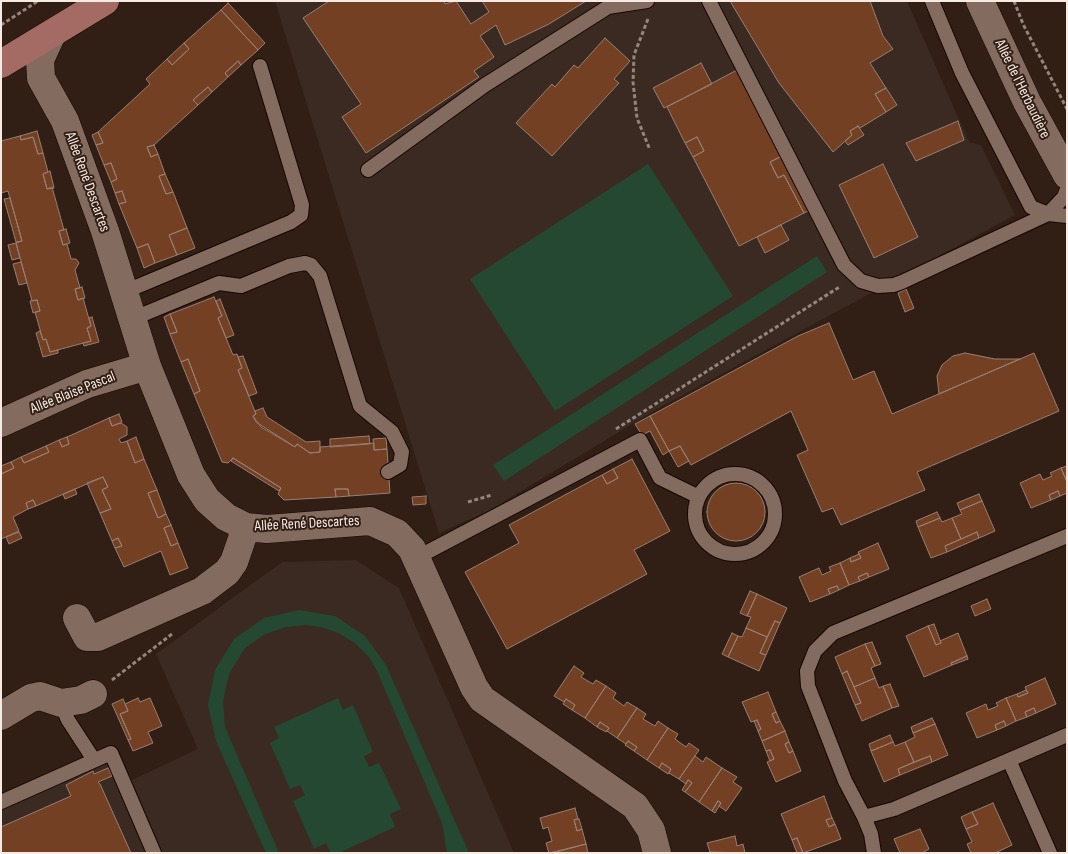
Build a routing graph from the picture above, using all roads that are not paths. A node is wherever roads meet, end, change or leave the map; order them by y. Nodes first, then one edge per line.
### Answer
1 (105, 1) edge
2 (648, 1) edge
3 (709, 1) edge
4 (932, 1) edge
5 (980, 1) edge
6 (51, 36) junction
7 (1, 64) edge
8 (260, 66) dead end
9 (368, 170) dead end
10 (1067, 175) edge
11 (1067, 189) edge
12 (1048, 214) junction
13 (1067, 216) edge
14 (124, 292) junction
15 (132, 319) junction
16 (146, 366) junction
17 (1, 423) edge
18 (388, 472) dead end
19 (698, 497) junction
20 (246, 527) junction
21 (1067, 536) edge
22 (416, 558) junction
23 (77, 618) dead end
24 (93, 694) dead end
25 (61, 703) junction
26 (1, 716) edge
27 (1067, 735) edge
28 (94, 760) junction
29 (1009, 760) junction
30 (1, 802) edge
31 (864, 817) junction
32 (154, 853) edge
33 (657, 853) edge
34 (874, 853) edge
35 (1050, 853) edge

1 - 6 main road
2 - 9 lane
3 - 12 lane
4 - 12 lane
5 - 10 street, Allée de l'Herbaudière
6 - 7 main road
6 - 14 street, Allée René Descartes
8 - 14 lane
11 - 12 lane
12 - 13 lane
14 - 15 street, Allée René Descartes
15 - 16 street, Allée René Descartes
15 - 18 lane
16 - 17 street, Allée Blaise Pascal
16 - 20 street, Allée René Descartes
19 - 19 lane
19 - 22 lane
20 - 22 street, Allée René Descartes
20 - 23 street
21 - 31 lane
22 - 33 street, Allée René Descartes
24 - 25 street
25 - 26 street
25 - 28 lane
27 - 29 lane
28 - 30 lane
28 - 32 lane
29 - 31 lane
29 - 35 lane
31 - 34 lane

